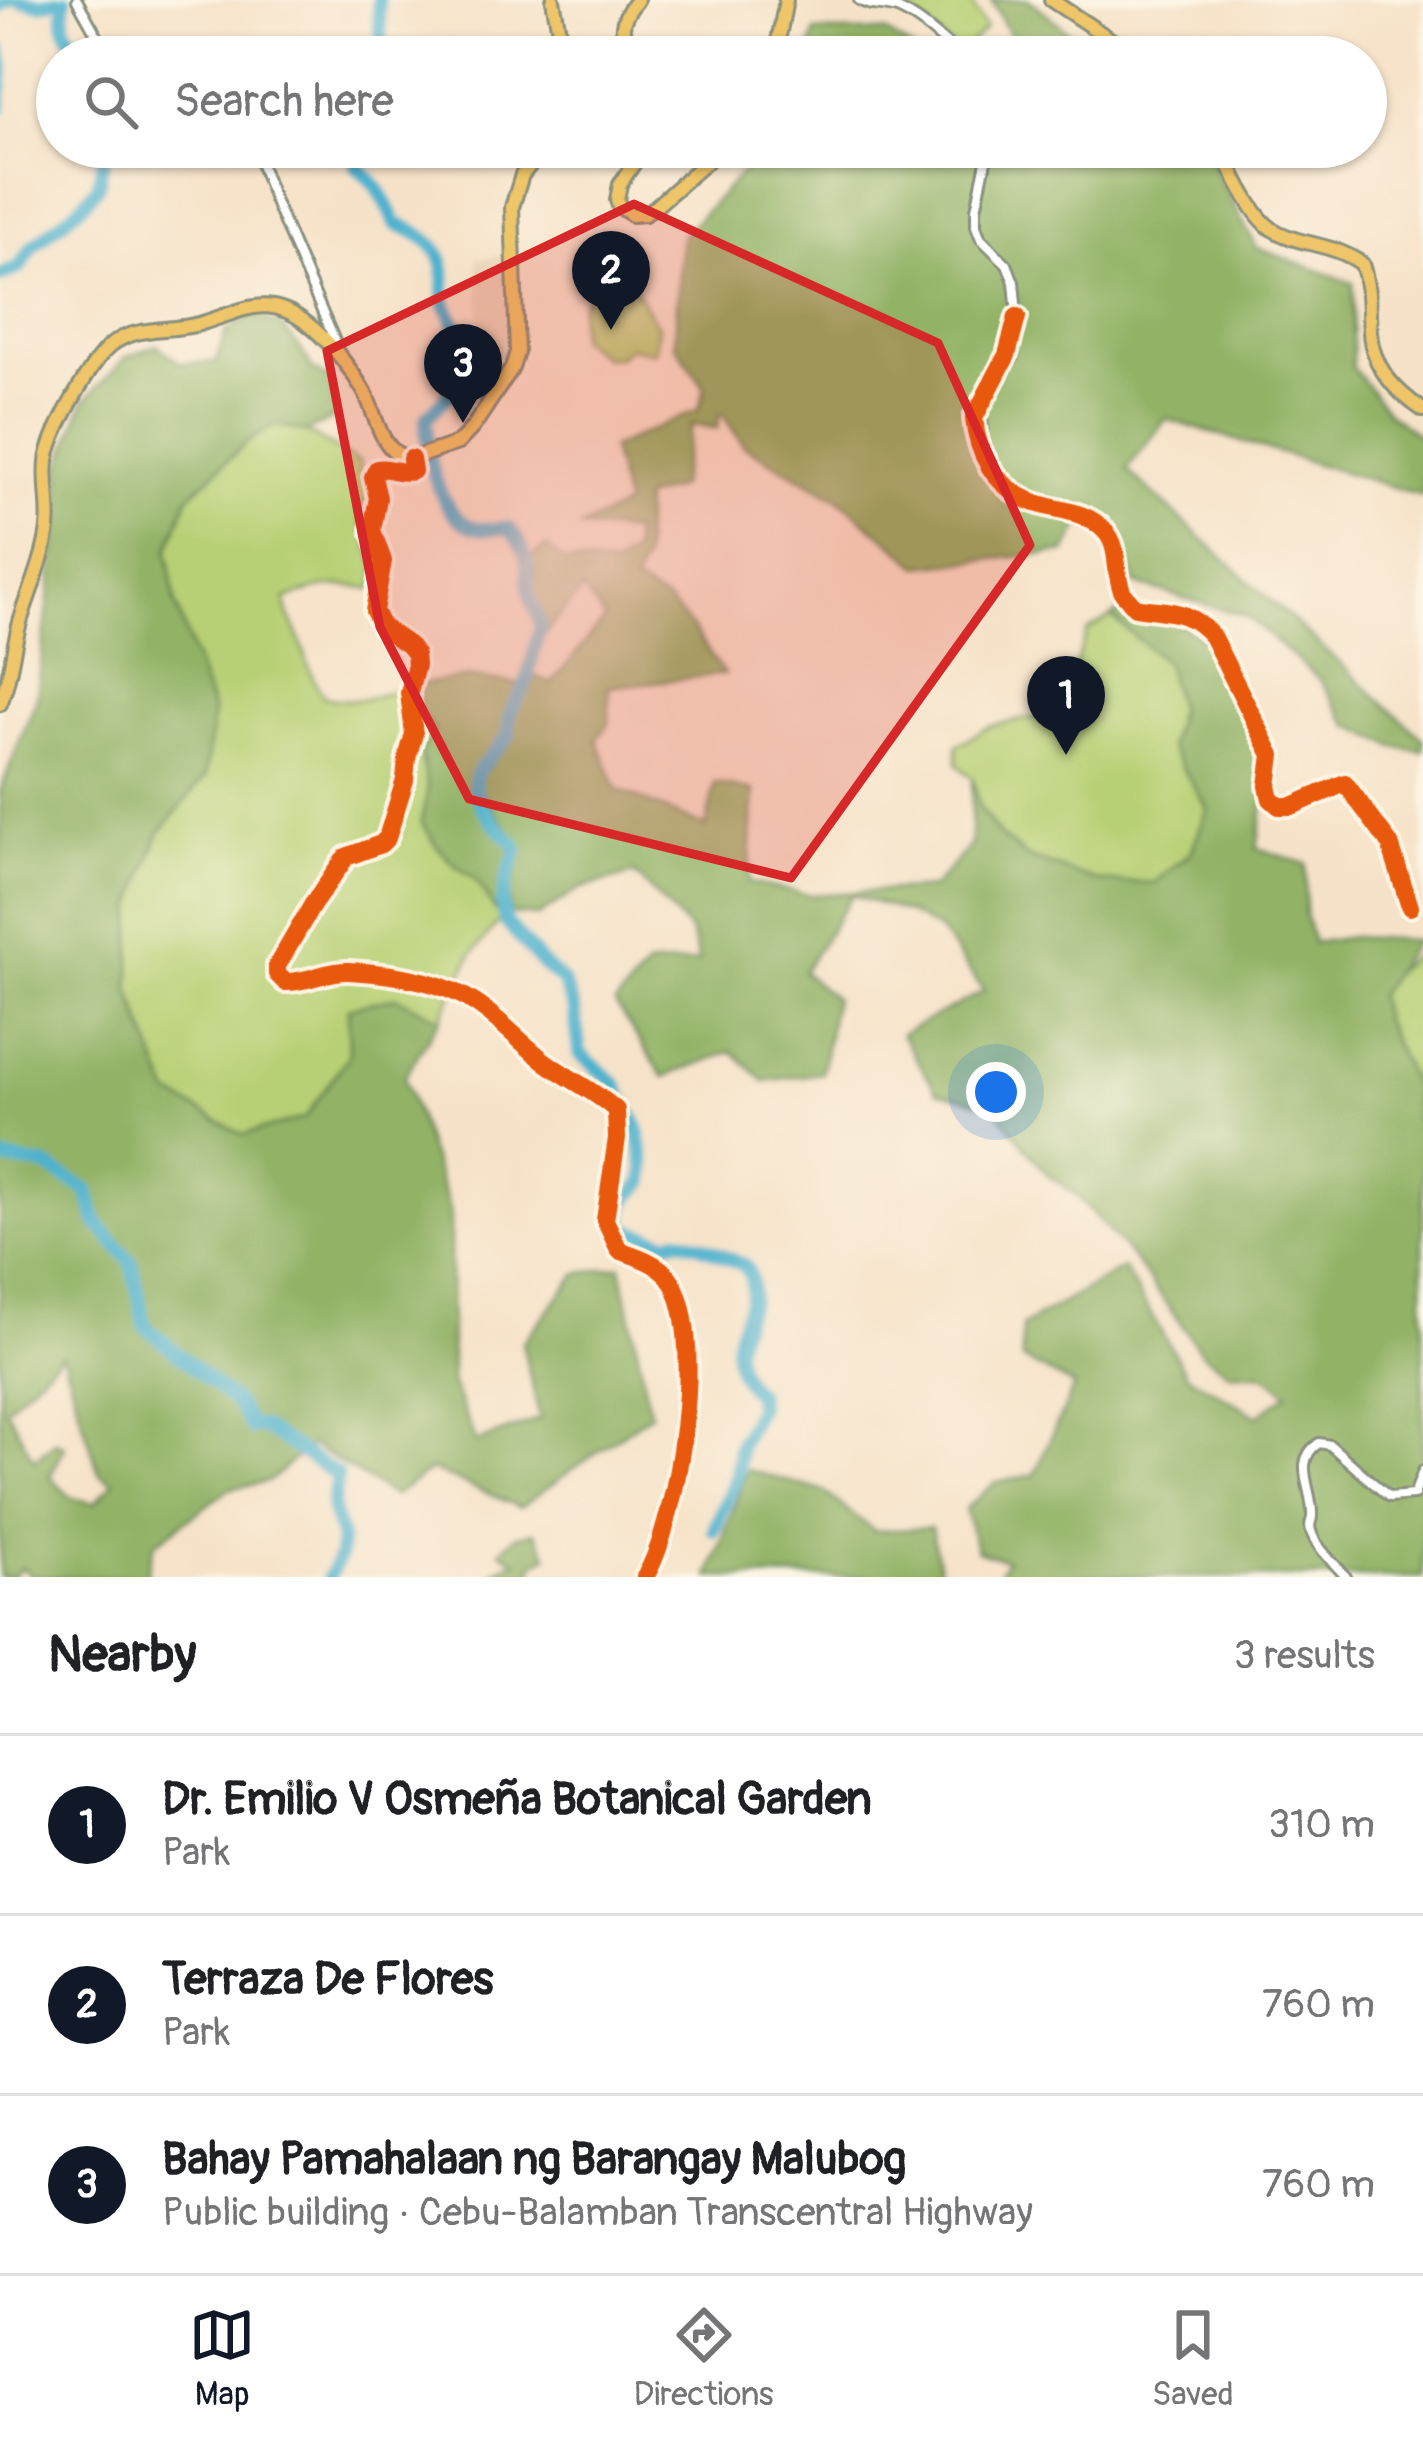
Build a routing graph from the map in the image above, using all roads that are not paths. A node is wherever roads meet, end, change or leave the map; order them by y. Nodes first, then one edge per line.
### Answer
1 (554, 0) edge
2 (637, 0) edge
3 (786, 0) edge
4 (859, 0) edge
5 (1051, 0) edge
6 (78, 3) edge
7 (97, 36) edge
8 (560, 36) edge
9 (625, 36) edge
10 (779, 36) edge
11 (935, 36) edge
12 (1105, 36) edge
13 (262, 168) edge
14 (528, 168) edge
15 (632, 168) edge
16 (699, 168) edge
17 (985, 168) edge
18 (1231, 168) edge
19 (350, 371) junction
20 (1423, 410) edge
21 (417, 457) junction
22 (0, 704) edge
23 (1410, 908) dead end
24 (1423, 1471) edge
25 (645, 1577) edge
26 (1346, 1577) edge

1 - 8 main road
2 - 9 main road
3 - 10 main road
4 - 11 street
5 - 12 main road
6 - 7 street
13 - 19 street
14 - 21 main road
15 - 16 main road
17 - 23 street
18 - 20 main road
19 - 21 main road
19 - 22 main road
21 - 25 street
24 - 26 street

